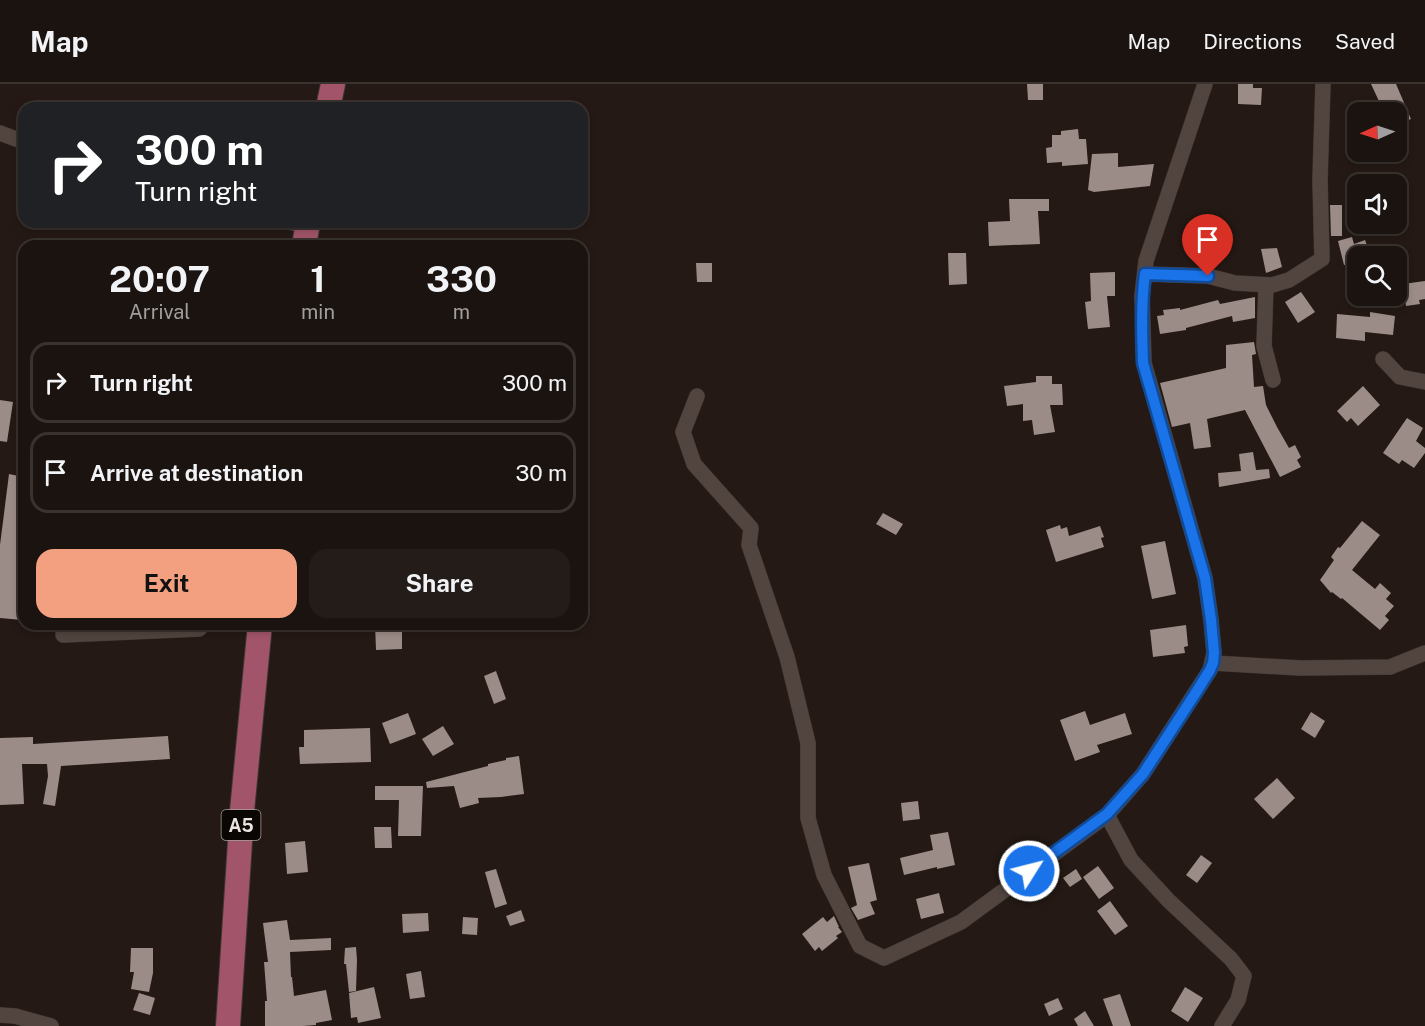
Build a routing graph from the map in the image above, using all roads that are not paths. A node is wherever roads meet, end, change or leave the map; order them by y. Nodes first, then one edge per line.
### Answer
1 (333, 84) edge
2 (1205, 84) edge
3 (1323, 84) edge
4 (329, 102) edge
5 (0, 133) edge
6 (18, 140) edge
7 (1145, 274) junction
8 (1266, 285) junction
9 (1383, 359) dead end
10 (1273, 380) dead end
11 (1425, 382) edge
12 (697, 396) dead end
13 (63, 630) edge
14 (176, 630) edge
15 (259, 630) edge
16 (1425, 653) edge
17 (1213, 663) junction
18 (1107, 814) junction
19 (0, 1015) edge
20 (225, 1025) edge
21 (51, 1026) edge
22 (1222, 1026) edge

1 - 4 main road
2 - 7 street
3 - 8 street
5 - 6 street
7 - 8 street
7 - 17 street
8 - 10 street
9 - 11 street
12 - 18 street
13 - 14 street
15 - 20 main road, A5
16 - 17 street
17 - 18 street
18 - 22 street
19 - 21 street

